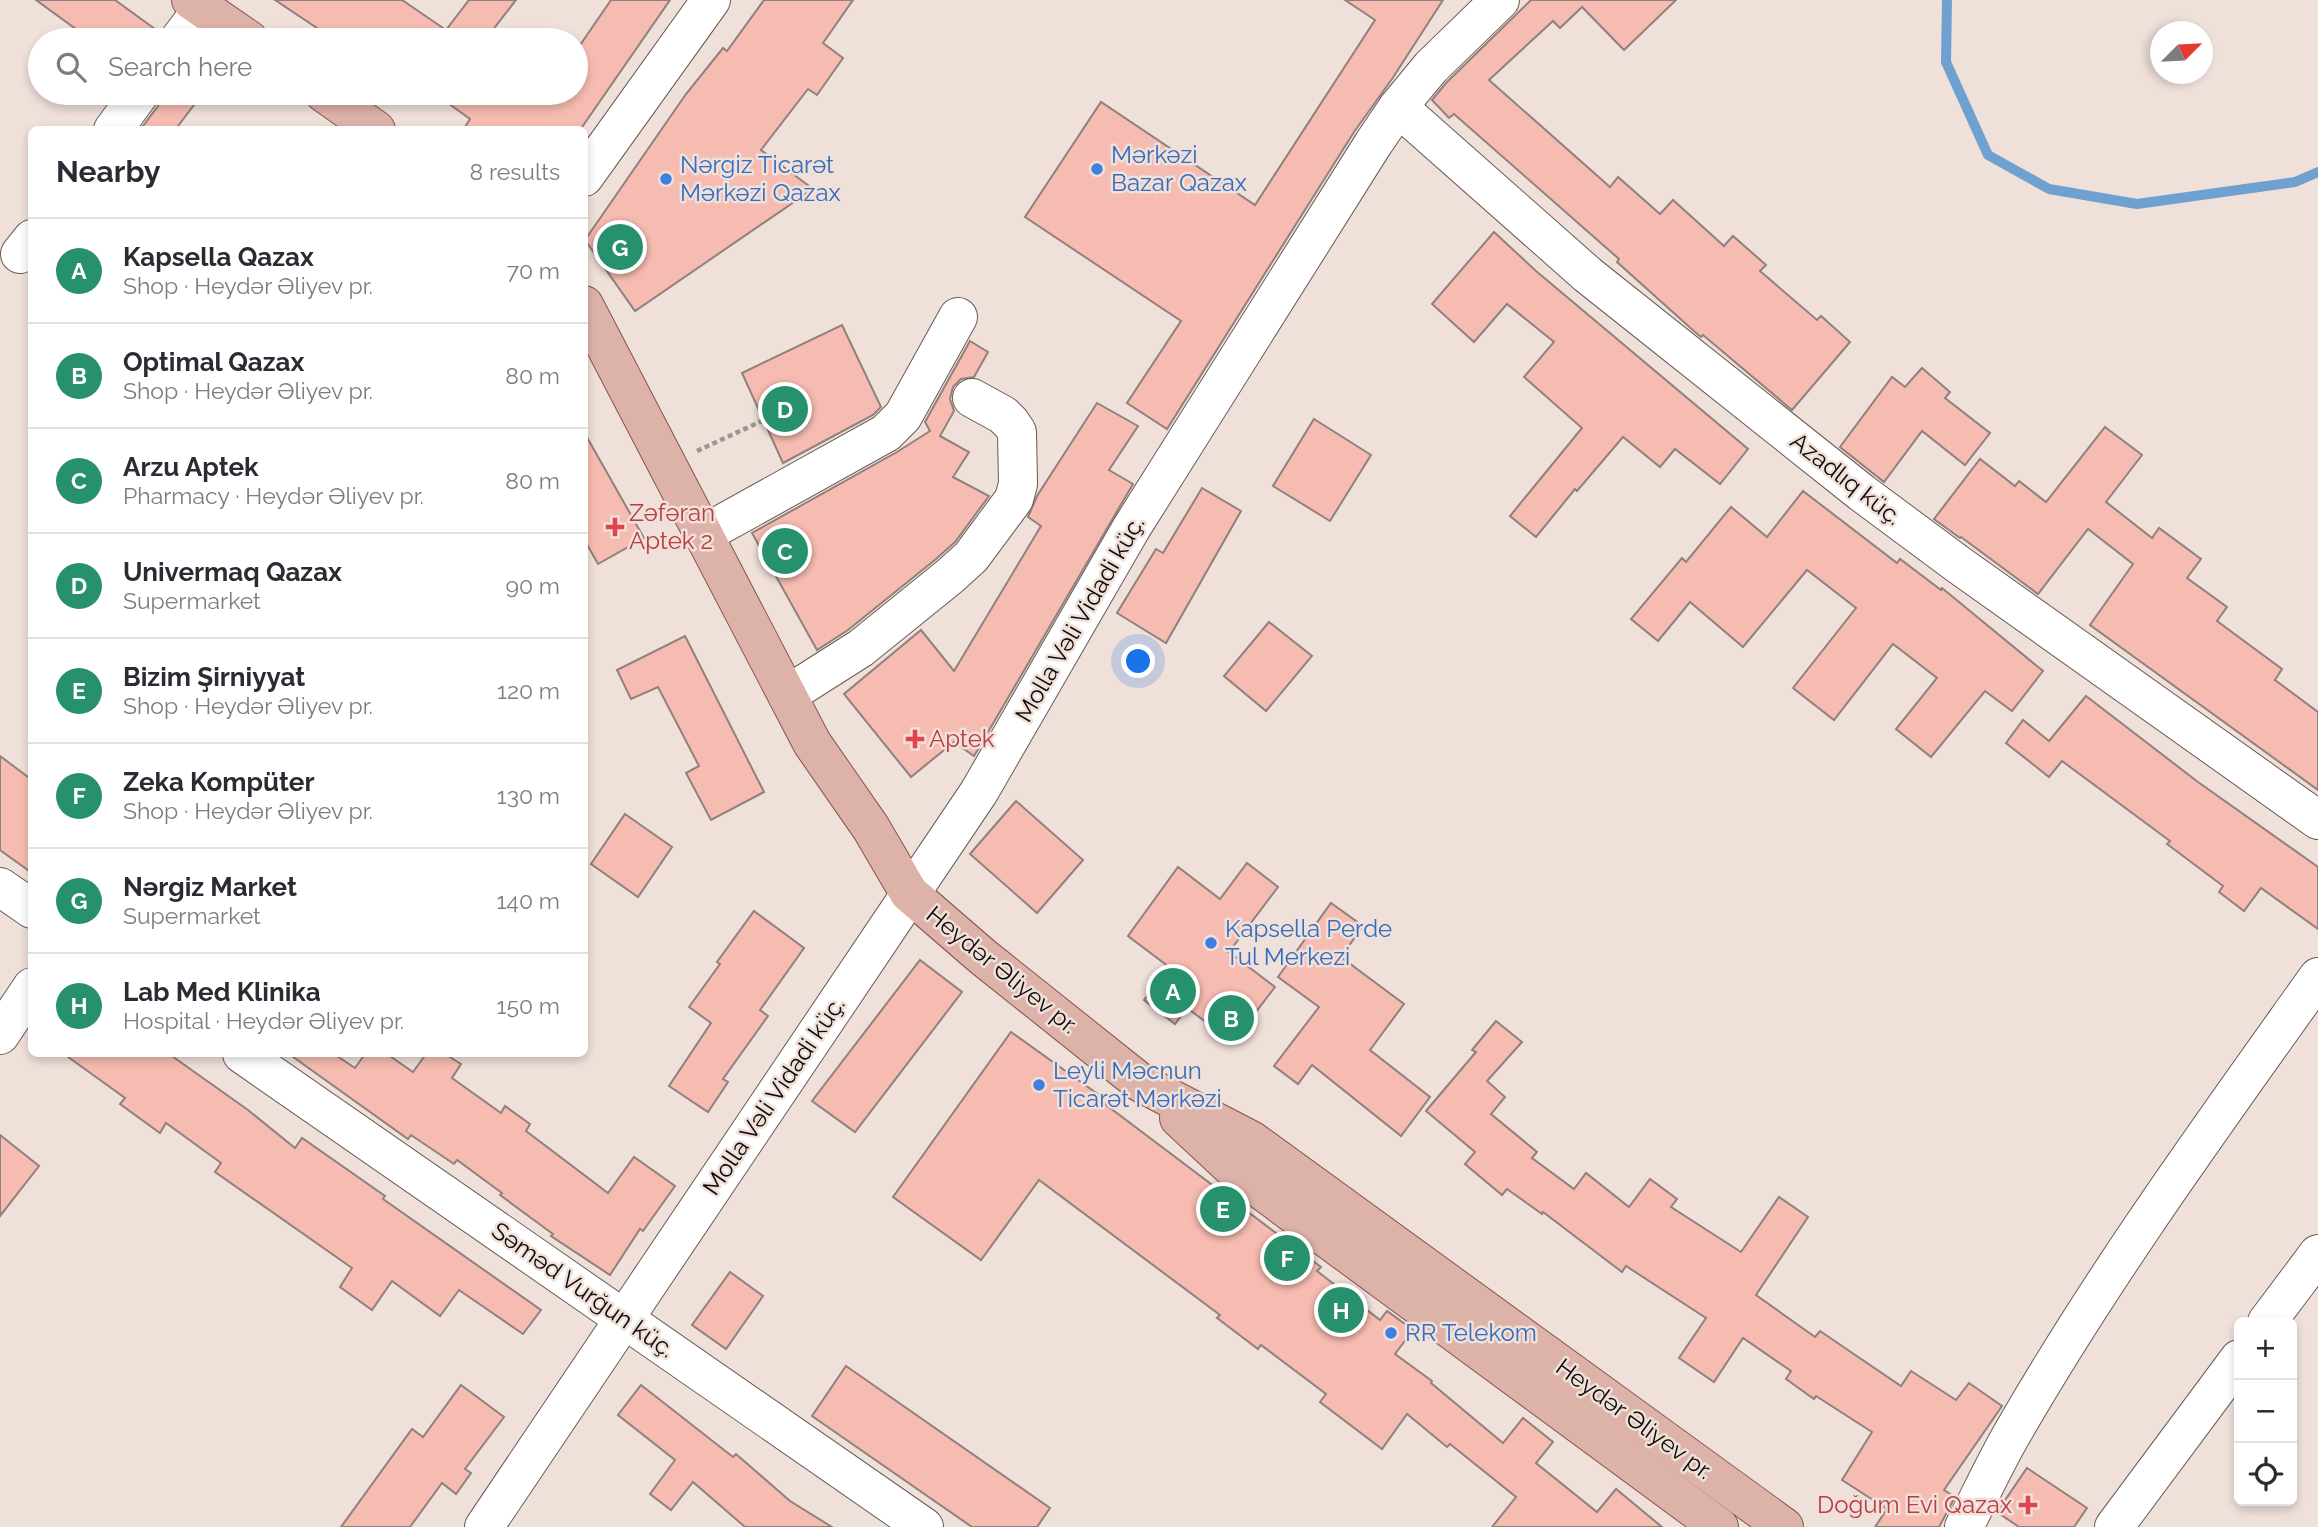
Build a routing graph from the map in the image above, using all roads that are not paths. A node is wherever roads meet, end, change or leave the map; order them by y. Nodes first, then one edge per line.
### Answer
1 (711, 0) edge
2 (1500, 0) edge
3 (197, 4) edge
4 (185, 28) edge
5 (232, 28) edge
6 (131, 105) edge
7 (341, 105) edge
8 (1398, 107) junction
9 (116, 126) edge
10 (370, 126) edge
11 (588, 171) edge
12 (588, 313) edge
13 (958, 317) dead end
14 (972, 398) dead end
15 (704, 534) junction
16 (787, 695) junction
17 (2318, 820) edge
18 (0, 887) edge
19 (909, 893) junction
20 (28, 906) edge
21 (2318, 977) edge
22 (28, 993) edge
23 (0, 1035) edge
24 (246, 1057) edge
25 (1141, 1083) junction
26 (2318, 1254) edge
27 (2271, 1317) edge
28 (626, 1319) junction
29 (2234, 1366) edge
30 (484, 1527) edge
31 (924, 1527) edge
32 (1719, 1527) edge
33 (1784, 1527) edge
34 (1964, 1527) edge
35 (2114, 1527) edge

1 - 11 street
2 - 8 street, Molla Vəli Vidadi küç.
3 - 4 street
3 - 5 main road
6 - 9 street
7 - 10 main road
8 - 17 street, Azadlıq küç.
8 - 19 street, Molla Vəli Vidadi küç.
12 - 15 main road, Heydər Əliyev pr.
13 - 15 street
14 - 16 street
15 - 16 main road, Heydər Əliyev pr.
16 - 19 main road, Heydər Əliyev pr.
18 - 20 street
19 - 25 main road, Heydər Əliyev pr.
19 - 28 street, Molla Vəli Vidadi küç.
21 - 34 street
22 - 23 street
24 - 28 street, Səməd Vurğun küç.
25 - 32 main road
25 - 33 main road, Heydər Əliyev pr.
26 - 27 street
28 - 30 street, Molla Vəli Vidadi küç.
28 - 31 street, Səməd Vurğun küç.
29 - 35 street

